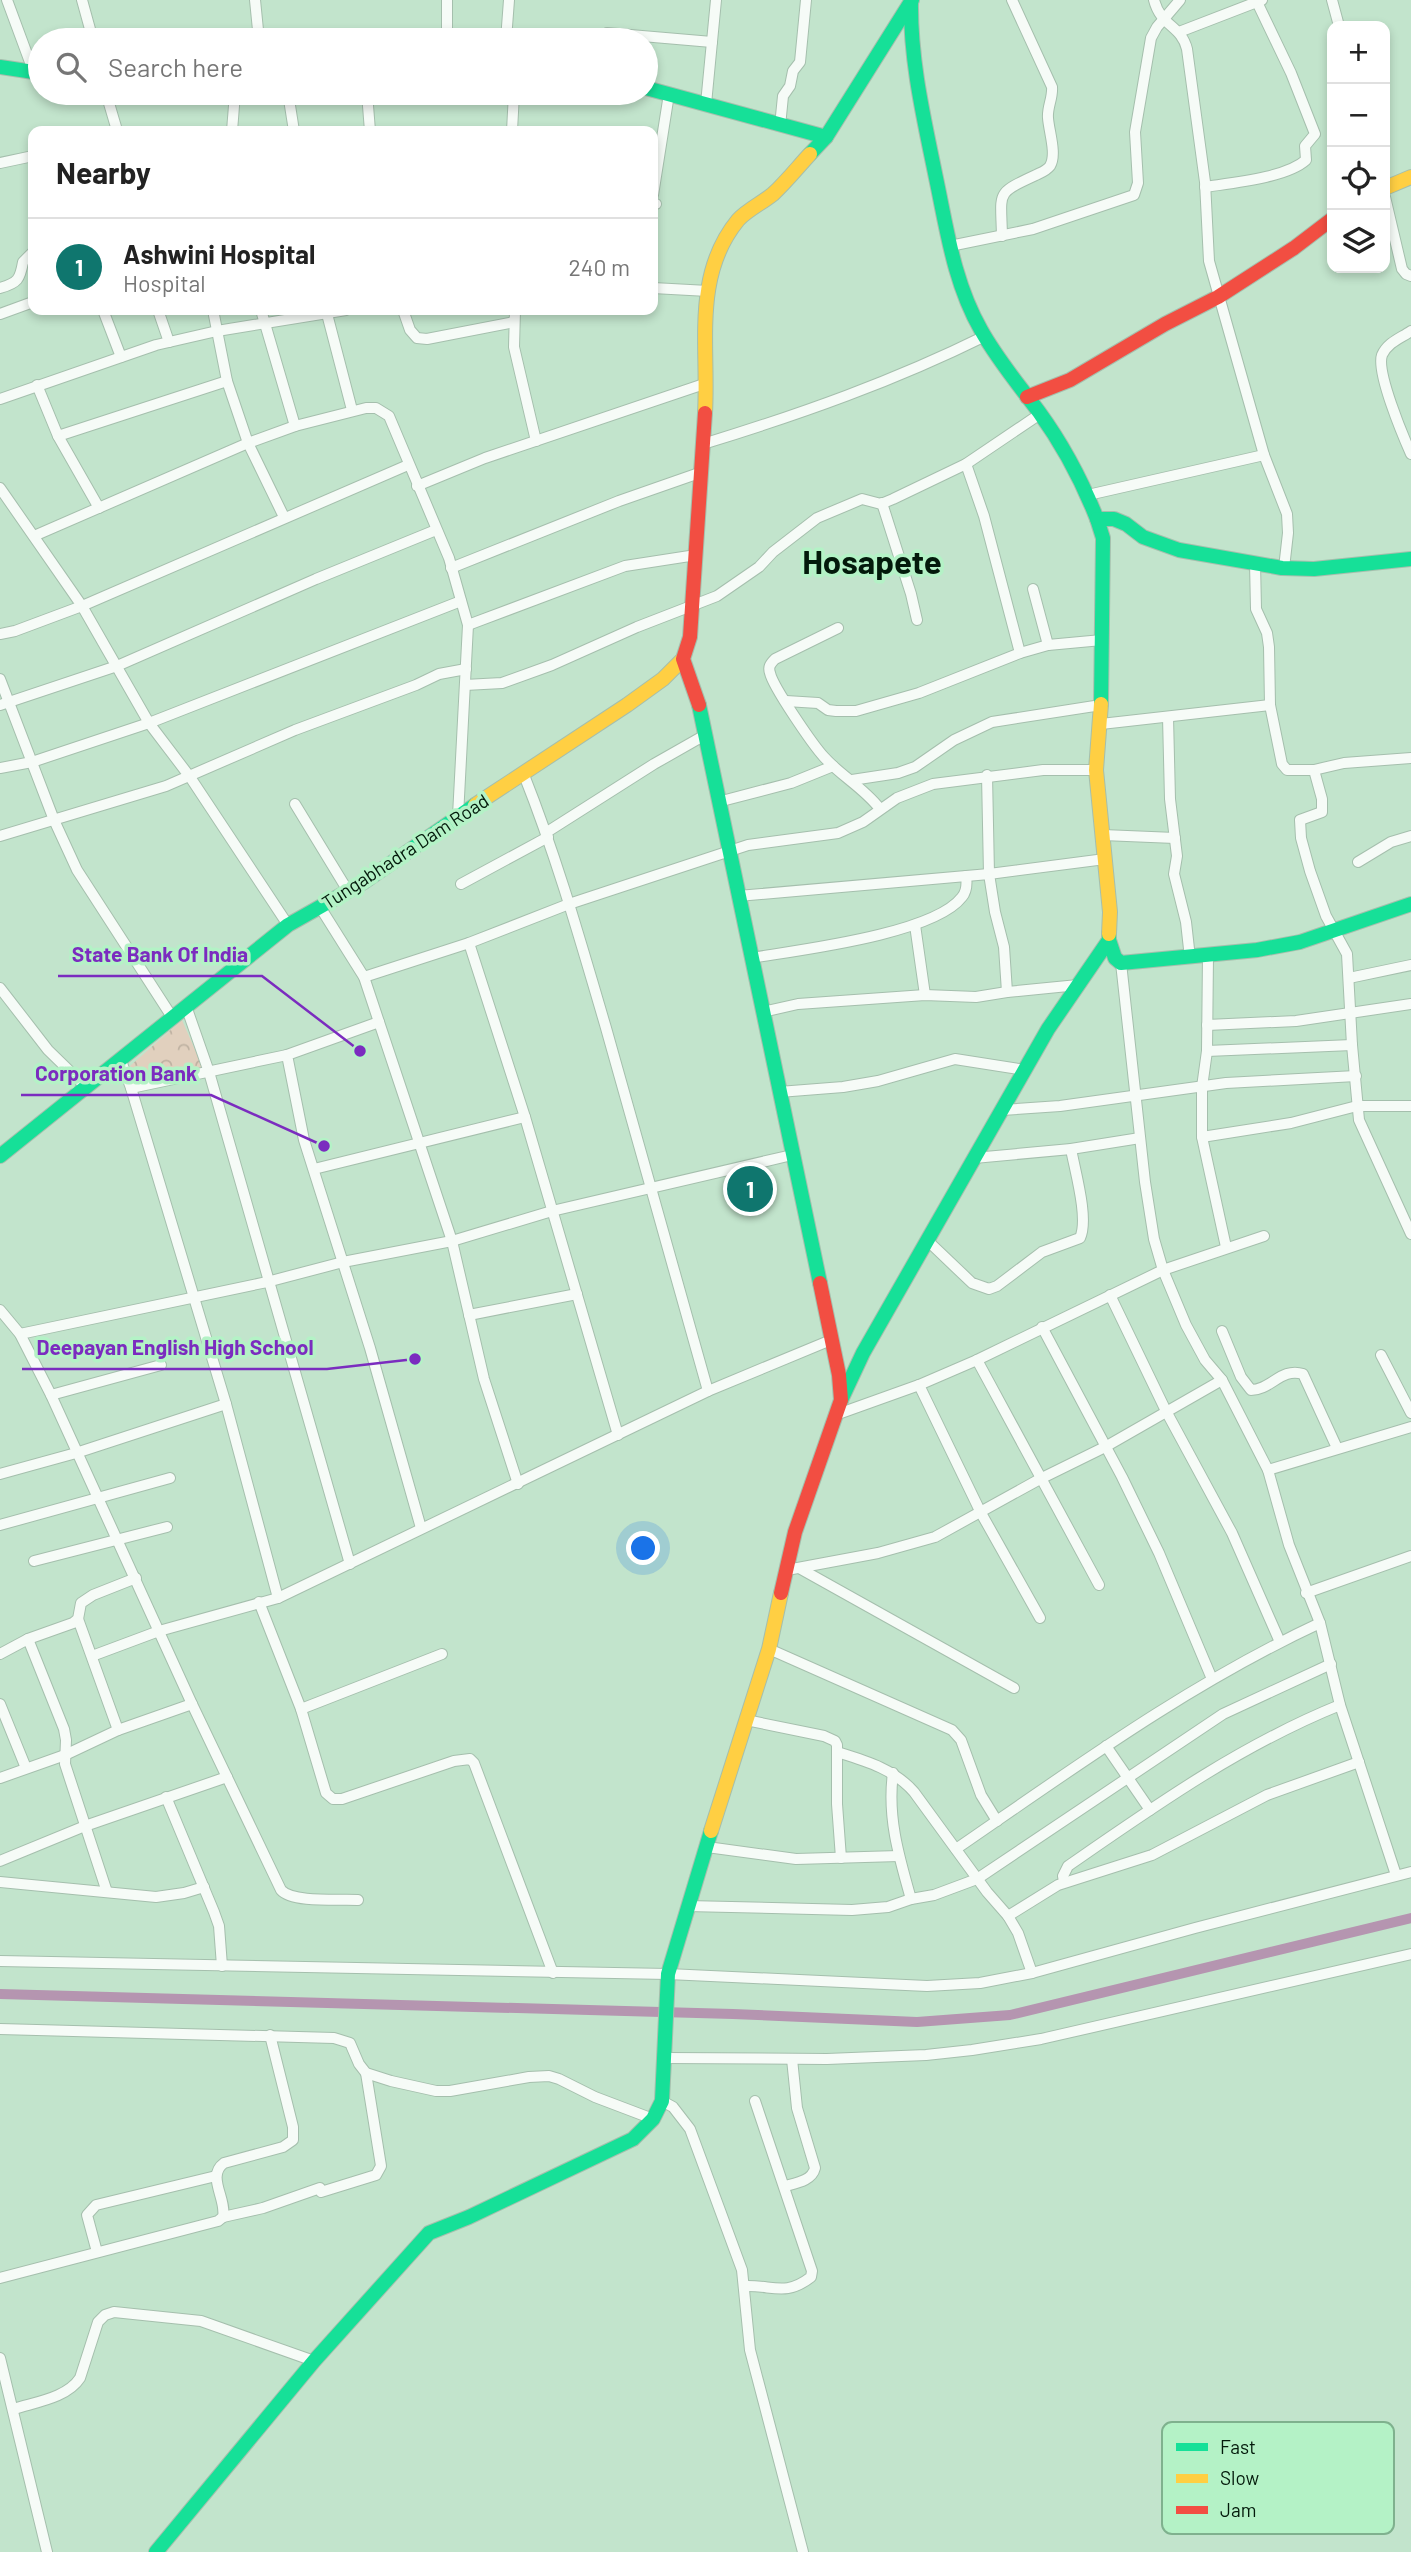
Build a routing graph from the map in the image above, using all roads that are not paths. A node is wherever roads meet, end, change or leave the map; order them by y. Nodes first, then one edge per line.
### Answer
1 (7, 0) edge
2 (82, 0) edge
3 (254, 0) edge
4 (447, 0) edge
5 (509, 0) edge
6 (716, 0) edge
7 (806, 0) edge
8 (1012, 0) edge
9 (1154, 0) edge
10 (1180, 0) edge
11 (1332, 0) edge
12 (1259, 1) edge
13 (911, 2) edge
14 (1164, 21) junction
15 (1338, 21) edge
16 (90, 28) edge
17 (258, 28) edge
18 (446, 28) edge
19 (507, 28) edge
20 (1180, 32) junction
21 (658, 37) edge
22 (712, 42) junction
23 (28, 51) edge
24 (0, 66) edge
25 (28, 71) edge
26 (658, 91) edge
27 (669, 94) junction
28 (706, 104) junction
29 (110, 105) edge
30 (234, 105) edge
31 (290, 105) edge
32 (368, 105) edge
33 (513, 105) edge
34 (116, 126) edge
35 (232, 126) edge
36 (293, 126) edge
37 (370, 126) edge
38 (512, 126) edge
39 (780, 126) junction
40 (826, 136) junction
41 (658, 142) edge
42 (28, 157) edge
43 (0, 163) edge
44 (1411, 177) edge
45 (1390, 186) edge
46 (1205, 187) junction
47 (1388, 210) edge
48 (1327, 223) edge
49 (1002, 236) junction
50 (950, 246) junction
51 (28, 256) edge
52 (1411, 276) edge
53 (0, 288) edge
54 (658, 288) edge
55 (708, 291) junction
56 (1218, 297) junction
57 (28, 304) edge
58 (0, 314) edge
59 (105, 315) edge
60 (160, 315) edge
61 (214, 315) edge
62 (262, 315) edge
63 (308, 315) edge
64 (328, 315) edge
65 (405, 315) edge
66 (514, 316) edge
67 (264, 324) junction
68 (217, 331) junction
69 (1411, 331) edge
70 (985, 336) junction
71 (169, 342) junction
72 (121, 357) junction
73 (227, 381) junction
74 (707, 383) junction
75 (37, 385) junction
76 (1027, 397) junction
77 (0, 399) edge
78 (352, 410) junction
79 (1040, 414) junction
80 (295, 426) junction
81 (58, 436) junction
82 (536, 441) junction
83 (248, 443) junction
84 (704, 444) junction
85 (1411, 454) edge
86 (1264, 455) junction
87 (966, 464) junction
88 (408, 465) junction
89 (702, 472) junction
90 (417, 486) junction
91 (0, 488) edge
92 (1088, 495) junction
93 (4, 500) edge
94 (882, 503) junction
95 (99, 508) junction
96 (284, 517) junction
97 (1097, 519) junction
98 (436, 530) junction
99 (34, 536) junction
100 (696, 555) junction
101 (1411, 559) edge
102 (1255, 563) junction
103 (451, 568) junction
104 (1284, 568) junction
105 (1033, 589) dead end
106 (461, 601) junction
107 (82, 606) junction
108 (692, 606) junction
109 (917, 620) dead end
110 (468, 625) junction
111 (838, 628) dead end
112 (0, 634) edge
113 (1102, 640) junction
114 (1048, 645) junction
115 (1020, 653) junction
116 (683, 659) junction
117 (117, 666) junction
118 (466, 668) junction
119 (0, 679) edge
120 (465, 685) junction
121 (786, 701) junction
122 (5, 703) edge
123 (1101, 705) junction
124 (1270, 705) junction
125 (1168, 717) junction
126 (149, 723) junction
127 (1101, 724) junction
128 (705, 735) junction
129 (1411, 758) edge
130 (32, 762) junction
131 (833, 766) junction
132 (0, 768) edge
133 (1096, 769) junction
134 (1314, 770) junction
135 (524, 775) junction
136 (988, 775) junction
137 (190, 777) junction
138 (852, 780) junction
139 (718, 802) junction
140 (295, 804) dead end
141 (880, 809) junction
142 (458, 816) junction
143 (54, 820) junction
144 (547, 835) junction
145 (1103, 835) junction
146 (0, 836) edge
147 (1411, 836) edge
148 (1175, 838) junction
149 (729, 852) junction
150 (1105, 859) junction
151 (1358, 862) dead end
152 (989, 874) junction
153 (967, 876) junction
154 (461, 884) dead end
155 (348, 891) junction
156 (738, 896) junction
157 (569, 904) junction
158 (1411, 904) edge
159 (320, 907) junction
160 (288, 925) junction
161 (915, 925) junction
162 (1333, 930) junction
163 (1109, 940) junction
164 (469, 943) junction
165 (1208, 956) junction
166 (751, 958) junction
167 (1189, 958) junction
168 (1121, 963) junction
169 (1411, 965) edge
170 (364, 977) junction
171 (1349, 978) junction
172 (1078, 985) junction
173 (0, 988) edge
174 (1007, 992) junction
175 (925, 995) junction
176 (1411, 1004) edge
177 (187, 1006) junction
178 (762, 1012) junction
179 (1349, 1014) junction
180 (172, 1017) junction
181 (379, 1022) junction
182 (1208, 1025) junction
183 (1352, 1045) junction
184 (1207, 1051) junction
185 (286, 1055) junction
186 (120, 1058) junction
187 (1025, 1070) junction
188 (209, 1072) junction
189 (1356, 1076) junction
190 (85, 1086) junction
191 (1202, 1087) junction
192 (131, 1088) junction
193 (779, 1092) junction
194 (1136, 1096) junction
195 (1357, 1106) junction
196 (1411, 1106) edge
197 (1003, 1110) junction
198 (525, 1117) junction
199 (1202, 1137) junction
200 (1140, 1138) junction
201 (419, 1142) junction
202 (1071, 1149) junction
203 (792, 1155) junction
204 (0, 1156) edge
205 (974, 1158) junction
206 (314, 1168) junction
207 (652, 1186) junction
208 (552, 1211) junction
209 (1411, 1234) edge
210 (1264, 1236) dead end
211 (452, 1241) junction
212 (928, 1241) junction
213 (1226, 1247) junction
214 (343, 1262) junction
215 (1163, 1270) junction
216 (267, 1282) junction
217 (577, 1294) junction
218 (1110, 1295) junction
219 (193, 1297) junction
220 (0, 1310) edge
221 (470, 1315) junction
222 (1042, 1327) junction
223 (1222, 1331) dead end
224 (20, 1334) junction
225 (831, 1340) junction
226 (1381, 1355) dead end
227 (977, 1360) junction
228 (161, 1365) dead end
229 (1222, 1380) junction
230 (919, 1385) junction
231 (708, 1391) junction
232 (51, 1395) junction
233 (226, 1404) junction
234 (839, 1407) junction
235 (1166, 1411) junction
236 (1411, 1413) edge
237 (1411, 1427) edge
238 (618, 1435) junction
239 (1105, 1447) junction
240 (1337, 1448) junction
241 (76, 1453) junction
242 (1268, 1470) junction
243 (0, 1474) edge
244 (170, 1478) dead end
245 (1040, 1479) junction
246 (518, 1484) junction
247 (99, 1498) junction
248 (981, 1513) junction
249 (0, 1525) edge
250 (167, 1527) dead end
251 (421, 1528) junction
252 (118, 1541) junction
253 (1411, 1556) edge
254 (34, 1561) dead end
255 (350, 1564) junction
256 (793, 1569) junction
257 (136, 1578) junction
258 (1099, 1585) dead end
259 (1306, 1593) junction
260 (278, 1598) junction
261 (258, 1602) junction
262 (1040, 1618) dead end
263 (78, 1619) junction
264 (1320, 1623) junction
265 (159, 1630) junction
266 (28, 1639) junction
267 (1279, 1642) junction
268 (769, 1649) junction
269 (1, 1650) edge
270 (442, 1654) dead end
271 (92, 1656) junction
272 (1331, 1664) junction
273 (1212, 1679) junction
274 (1014, 1688) dead end
275 (0, 1704) edge
276 (192, 1704) junction
277 (1340, 1705) junction
278 (301, 1709) junction
279 (746, 1720) junction
280 (118, 1730) junction
281 (1106, 1746) junction
282 (837, 1752) junction
283 (65, 1755) junction
284 (1359, 1762) junction
285 (26, 1769) junction
286 (893, 1773) junction
287 (227, 1777) junction
288 (0, 1778) edge
289 (1128, 1778) junction
290 (166, 1797) junction
291 (1150, 1810) junction
292 (997, 1821) junction
293 (85, 1826) junction
294 (707, 1847) junction
295 (956, 1849) junction
296 (899, 1856) junction
297 (841, 1858) junction
298 (0, 1861) edge
299 (1411, 1872) edge
300 (1396, 1875) junction
301 (977, 1879) junction
302 (0, 1882) edge
303 (1064, 1882) junction
304 (204, 1887) junction
305 (107, 1892) junction
306 (911, 1899) junction
307 (358, 1900) dead end
308 (687, 1906) junction
309 (1008, 1916) junction
310 (1411, 1954) edge
311 (0, 1961) edge
312 (222, 1966) junction
313 (553, 1973) junction
314 (1032, 1973) junction
315 (667, 1978) junction
316 (0, 2029) edge
317 (271, 2035) junction
318 (665, 2054) junction
319 (792, 2059) junction
320 (366, 2073) junction
321 (662, 2101) junction
322 (755, 2101) dead end
323 (653, 2119) junction
324 (216, 2176) junction
325 (785, 2186) junction
326 (223, 2217) junction
327 (97, 2252) junction
328 (0, 2278) edge
329 (745, 2286) junction
330 (0, 2358) edge
331 (314, 2361) junction
332 (14, 2409) junction
333 (47, 2552) edge
334 (156, 2552) edge
335 (803, 2552) edge

1 - 23 street
2 - 16 street
3 - 17 street
4 - 18 street
5 - 19 street
6 - 22 street
7 - 39 street
8 - 49 street
9 - 14 street
10 - 14 street
11 - 15 street
12 - 20 street
12 - 46 street
13 - 40 main road
13 - 50 main road
14 - 20 street
14 - 49 street
20 - 46 street
21 - 22 street
22 - 28 street
24 - 25 main road
26 - 27 main road
27 - 28 main road
27 - 41 street
28 - 39 main road
29 - 34 street
30 - 35 street
31 - 36 street
32 - 37 street
33 - 38 street
39 - 40 main road
40 - 55 main road
42 - 43 street
44 - 45 main road
46 - 56 street
47 - 52 street
48 - 56 main road
49 - 50 street
50 - 70 main road
51 - 53 street
54 - 55 street
55 - 74 main road
56 - 76 main road
56 - 86 street
57 - 58 street
59 - 72 street
60 - 71 street
61 - 68 street
62 - 67 street
63 - 67 street
64 - 78 street
65 - 66 street
66 - 82 street
67 - 68 street
67 - 80 street
68 - 71 street
68 - 73 street
69 - 85 street
70 - 76 main road
70 - 84 street
71 - 72 street
72 - 75 street
73 - 81 street
73 - 83 street
74 - 82 street
74 - 84 main road
75 - 77 street
75 - 81 street
76 - 79 main road
78 - 80 street
78 - 88 street
79 - 87 street
79 - 92 main road
80 - 83 street
81 - 95 street
82 - 90 street
83 - 95 street
83 - 96 street
84 - 89 main road
86 - 92 street
86 - 104 street
87 - 94 street
87 - 115 street
88 - 90 street
88 - 96 street
89 - 100 main road
89 - 103 street
90 - 98 street
91 - 93 street
92 - 97 main road
93 - 99 street
94 - 108 street
94 - 109 street
95 - 99 street
96 - 107 street
97 - 102 main road
97 - 113 main road
98 - 103 street
98 - 117 street
99 - 107 street
100 - 108 main road
100 - 110 street
101 - 104 main road
102 - 104 main road
102 - 124 street
103 - 106 street
105 - 114 street
106 - 110 street
106 - 126 street
107 - 112 street
107 - 117 street
108 - 116 main road
108 - 120 street
110 - 118 street
111 - 121 street
113 - 114 street
113 - 123 main road
114 - 115 street
115 - 121 street
116 - 128 main road
116 - 135 main road, Tungabhadra Dam Road
117 - 122 street
117 - 126 street
118 - 120 street
118 - 137 street
119 - 122 street
120 - 142 street
121 - 131 street
122 - 130 street
123 - 127 main road
123 - 138 street
124 - 125 street
124 - 134 street
125 - 127 street
125 - 148 street
126 - 130 street
126 - 137 street
127 - 133 main road
128 - 139 main road
128 - 144 street
129 - 134 street
130 - 132 street
130 - 143 street
131 - 138 street
131 - 139 street
133 - 136 street
133 - 145 main road
134 - 162 street
135 - 142 main road, Tungabhadra Dam Road
135 - 144 street
136 - 141 street
136 - 152 street
137 - 143 street
137 - 160 street
138 - 141 street
139 - 149 main road
140 - 155 street
141 - 149 street
142 - 155 main road, Tungabhadra Dam Road
143 - 146 street
143 - 180 street
144 - 154 street
144 - 157 street
145 - 148 street
145 - 150 main road
147 - 151 street
148 - 167 street
149 - 156 main road
149 - 157 street
150 - 152 street
150 - 163 main road
152 - 153 street
152 - 174 street
153 - 156 street
153 - 161 street
155 - 159 main road, Tungabhadra Dam Road
156 - 166 main road
157 - 164 street
157 - 207 street
158 - 162 main road
159 - 160 main road, Tungabhadra Dam Road
159 - 170 street
160 - 177 main road, Tungabhadra Dam Road
161 - 166 street
161 - 175 street
162 - 165 main road
162 - 171 street
163 - 168 main road
163 - 172 main road
164 - 170 street
164 - 198 street
165 - 167 main road
165 - 182 street
166 - 178 main road
167 - 168 main road
168 - 194 street
169 - 171 street
170 - 181 street
171 - 179 street
172 - 174 street
172 - 187 main road
173 - 190 street
174 - 175 street
175 - 178 street
176 - 179 street
177 - 180 main road, Tungabhadra Dam Road
177 - 188 street
178 - 193 main road
179 - 182 street
179 - 183 street
180 - 186 main road, Tungabhadra Dam Road
181 - 185 street
181 - 201 street
182 - 184 street
183 - 184 street
183 - 189 street
184 - 191 street
185 - 188 street
185 - 206 street
186 - 190 main road, Tungabhadra Dam Road
186 - 192 street
187 - 193 street
187 - 197 main road
188 - 192 street
188 - 216 street
189 - 191 street
189 - 195 street
190 - 204 main road, Tungabhadra Dam Road
191 - 194 street
191 - 199 street
192 - 219 street
193 - 203 main road
194 - 197 street
194 - 200 street
195 - 196 street
195 - 199 street
195 - 209 street
197 - 205 main road
198 - 201 street
198 - 208 street
199 - 213 street
200 - 202 street
200 - 215 street
201 - 206 street
201 - 211 street
202 - 205 street
202 - 212 street
203 - 207 street
203 - 225 main road
205 - 212 main road
206 - 214 street
207 - 208 street
207 - 231 street
208 - 211 street
208 - 217 street
210 - 213 street
211 - 214 street
211 - 221 street
212 - 234 main road
213 - 215 street
214 - 216 street
214 - 251 street
215 - 218 street
215 - 229 street
216 - 219 street
216 - 255 street
217 - 221 street
217 - 238 street
218 - 222 street
218 - 235 street
219 - 224 street
219 - 233 street
220 - 224 street
221 - 246 street
222 - 227 street
222 - 239 street
223 - 240 street
224 - 232 street
225 - 231 street
225 - 234 main road
226 - 236 street
227 - 230 street
227 - 245 street
228 - 232 street
229 - 235 street
229 - 242 street
230 - 234 street
230 - 248 street
231 - 238 street
232 - 241 street
233 - 241 street
233 - 260 street
234 - 256 main road
235 - 239 street
235 - 267 street
237 - 240 street
238 - 246 street
239 - 245 street
239 - 273 street
240 - 242 street
241 - 243 street
241 - 247 street
242 - 259 street
244 - 247 street
245 - 248 street
245 - 258 street
246 - 251 street
247 - 249 street
247 - 252 street
248 - 256 street
248 - 262 street
250 - 252 street
251 - 255 street
252 - 254 street
252 - 257 street
253 - 259 street
255 - 260 street
256 - 268 main road
256 - 274 street
257 - 263 street
257 - 265 street
259 - 264 street
260 - 261 street
261 - 265 street
261 - 278 street
263 - 266 street
263 - 271 street
264 - 267 street
264 - 272 street
265 - 271 street
265 - 276 street
266 - 269 street
266 - 283 street
267 - 273 street
268 - 279 main road
268 - 292 street
270 - 278 street
271 - 280 street
272 - 277 street
272 - 289 street
273 - 281 street
275 - 285 street
276 - 280 street
276 - 287 street
277 - 284 street
277 - 291 street
278 - 313 street
279 - 282 street
279 - 294 main road
280 - 283 street
281 - 289 street
281 - 292 street
282 - 286 street
282 - 297 street
283 - 285 street
283 - 293 street
284 - 300 street
284 - 303 street
285 - 288 street
286 - 295 street
286 - 296 street
287 - 290 street
287 - 307 street
289 - 291 street
289 - 301 street
290 - 293 street
290 - 304 street
291 - 303 street
292 - 295 street
293 - 298 street
293 - 305 street
294 - 297 street
294 - 308 main road
295 - 301 street
296 - 297 street
296 - 306 street
299 - 300 street
300 - 314 street
301 - 306 street
301 - 309 street
302 - 305 street
303 - 309 street
304 - 305 street
304 - 312 street
306 - 308 street
308 - 315 main road
309 - 314 street
310 - 319 street
311 - 312 street
312 - 313 street
313 - 315 street
314 - 315 street
315 - 318 main road
316 - 317 street
317 - 320 street
317 - 324 street
318 - 319 street
318 - 321 main road
319 - 325 street
320 - 323 street
320 - 326 street
321 - 323 main road
321 - 329 street
322 - 325 street
323 - 331 main road
324 - 326 street
324 - 327 street
325 - 329 street
326 - 327 street
327 - 328 street
329 - 335 street
330 - 332 street
331 - 332 street
331 - 334 main road
332 - 333 street

